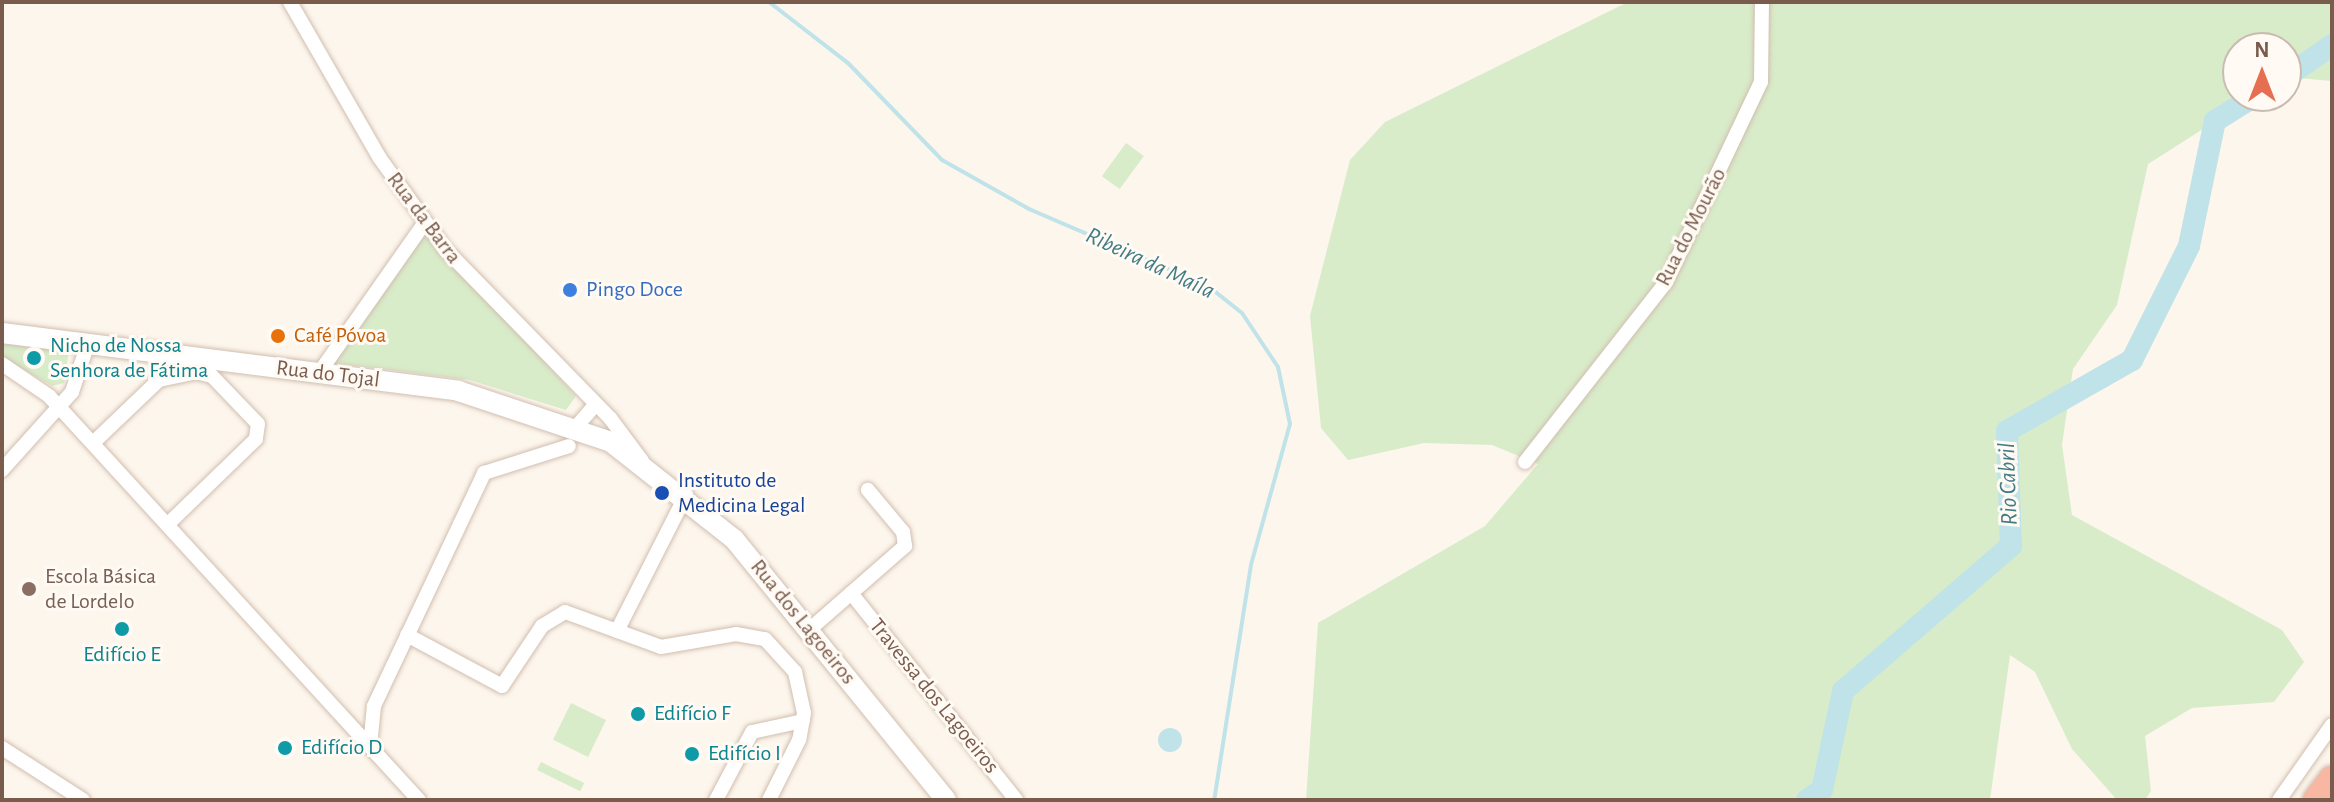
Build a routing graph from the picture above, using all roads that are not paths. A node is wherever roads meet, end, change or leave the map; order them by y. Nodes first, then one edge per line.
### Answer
1 (290, 2) edge
2 (1762, 2) edge
3 (425, 222) junction
4 (2, 333) edge
5 (88, 343) junction
6 (2, 364) edge
7 (319, 373) junction
8 (60, 407) junction
9 (600, 408) junction
10 (577, 435) junction
11 (93, 443) junction
12 (642, 461) junction
13 (1525, 462) dead end
14 (2, 470) edge
15 (868, 490) dead end
16 (686, 495) junction
17 (168, 524) junction
18 (851, 593) junction
19 (809, 630) junction
20 (617, 631) junction
21 (407, 635) junction
22 (803, 721) junction
23 (2332, 725) edge
24 (370, 746) junction
25 (2, 748) edge
26 (2282, 799) edge
27 (83, 800) edge
28 (419, 800) edge
29 (716, 800) edge
30 (769, 800) edge
31 (946, 800) edge
32 (1016, 800) edge

1 - 3 street, Rua da Barra
2 - 13 street, Rua do Mourão
3 - 7 street
3 - 9 street, Rua da Barra
4 - 5 main road, Rua do Tojal
5 - 7 main road, Rua do Tojal
5 - 8 street
6 - 8 street
7 - 10 main road, Rua do Tojal
8 - 11 street
8 - 14 street
9 - 10 street
9 - 12 street, Rua da Barra
10 - 12 main road, Rua do Tojal
10 - 21 street
11 - 17 street
11 - 17 street
12 - 16 main road, Rua dos Lagoeiros
15 - 18 street
16 - 19 main road, Rua dos Lagoeiros
16 - 20 street
17 - 24 street
18 - 19 street
18 - 32 street, Travessa dos Lagoeiros
19 - 31 main road, Rua dos Lagoeiros
20 - 21 street
20 - 22 street
21 - 24 street
22 - 29 street
22 - 30 street
23 - 26 street
24 - 28 street
25 - 27 street

